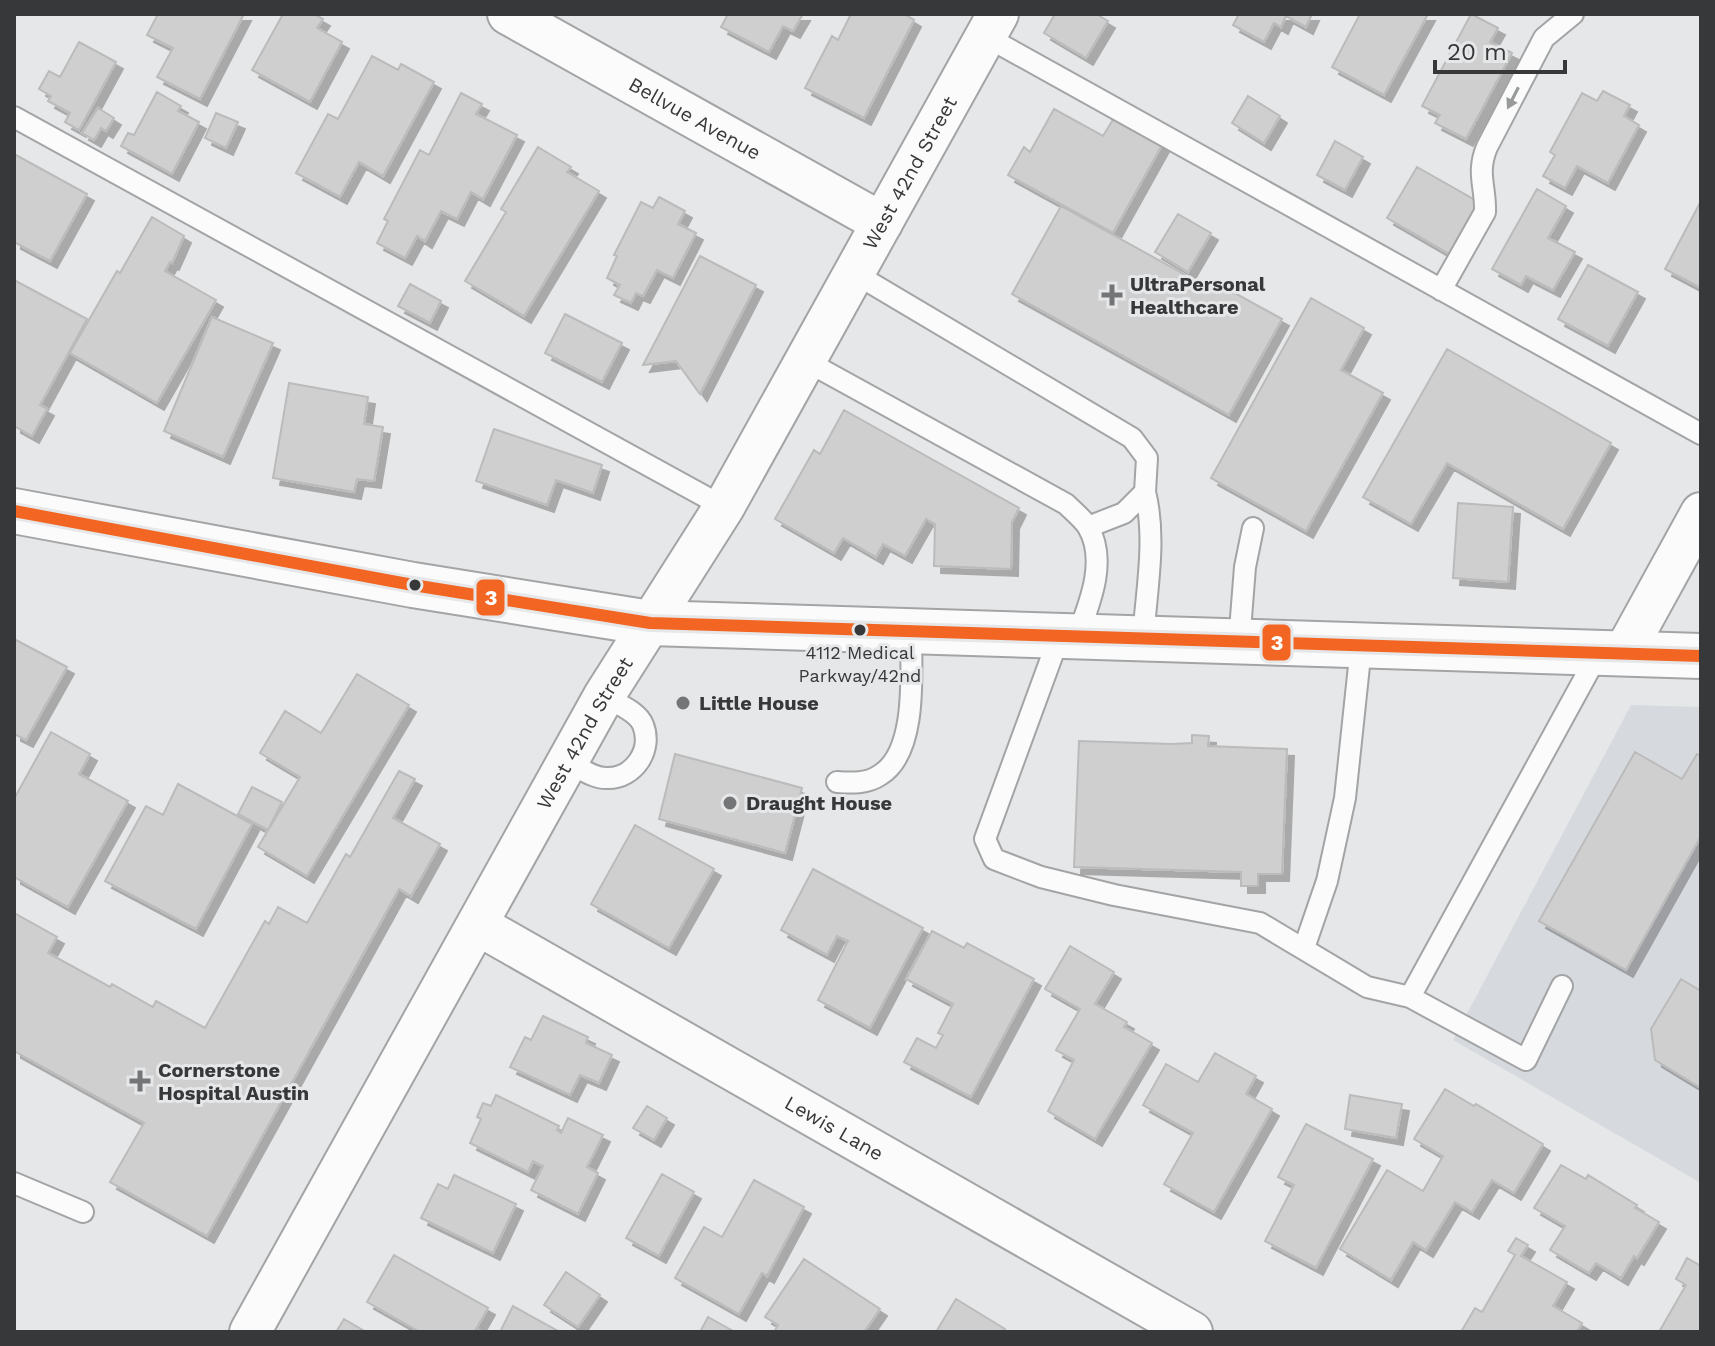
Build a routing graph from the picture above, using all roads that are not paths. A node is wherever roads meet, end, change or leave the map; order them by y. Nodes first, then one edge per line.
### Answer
1 (508, 14) edge
2 (1573, 14) edge
3 (993, 26) edge
4 (14, 117) edge
5 (882, 223) junction
6 (854, 273) junction
7 (1441, 290) junction
8 (806, 361) junction
9 (1701, 434) edge
10 (1145, 492) junction
11 (724, 507) junction
12 (14, 511) edge
13 (1088, 527) junction
14 (1253, 528) dead end
15 (1696, 535) edge
16 (650, 623) junction
17 (911, 633) junction
18 (1068, 637) junction
19 (1143, 640) junction
20 (1239, 643) junction
21 (1361, 647) junction
22 (1612, 653) junction
23 (1701, 656) edge
24 (604, 696) junction
25 (568, 762) junction
26 (837, 782) dead end
27 (478, 925) junction
28 (1304, 948) junction
29 (1562, 986) dead end
30 (1410, 997) junction
31 (14, 1183) edge
32 (83, 1212) dead end
33 (250, 1332) edge
34 (1192, 1332) edge

1 - 5 street, Bellvue Avenue
2 -> 7 lane
3 - 5 street, West 42nd Street
3 - 7 lane
4 - 11 lane
5 - 6 street, West 42nd Street
6 - 8 street, West 42nd Street
6 - 10 lane
7 - 9 lane
8 - 11 street, West 42nd Street
8 - 13 lane
10 - 13 lane
10 - 19 lane
11 - 16 street, West 42nd Street
12 - 16 street
13 - 18 lane
14 - 20 lane
15 - 22 street
16 - 17 street
16 - 24 street, West 42nd Street
17 - 18 street
17 - 26 lane
18 - 19 street
18 - 28 lane
19 - 20 street
20 - 21 street
21 - 22 street
21 - 28 lane
22 - 23 street
22 - 30 lane
24 - 25 street, West 42nd Street
24 - 25 lane
25 - 27 street, West 42nd Street
27 - 33 street, West 42nd Street
27 - 34 street, Lewis Lane
28 - 30 lane
29 - 30 lane
31 - 32 lane

